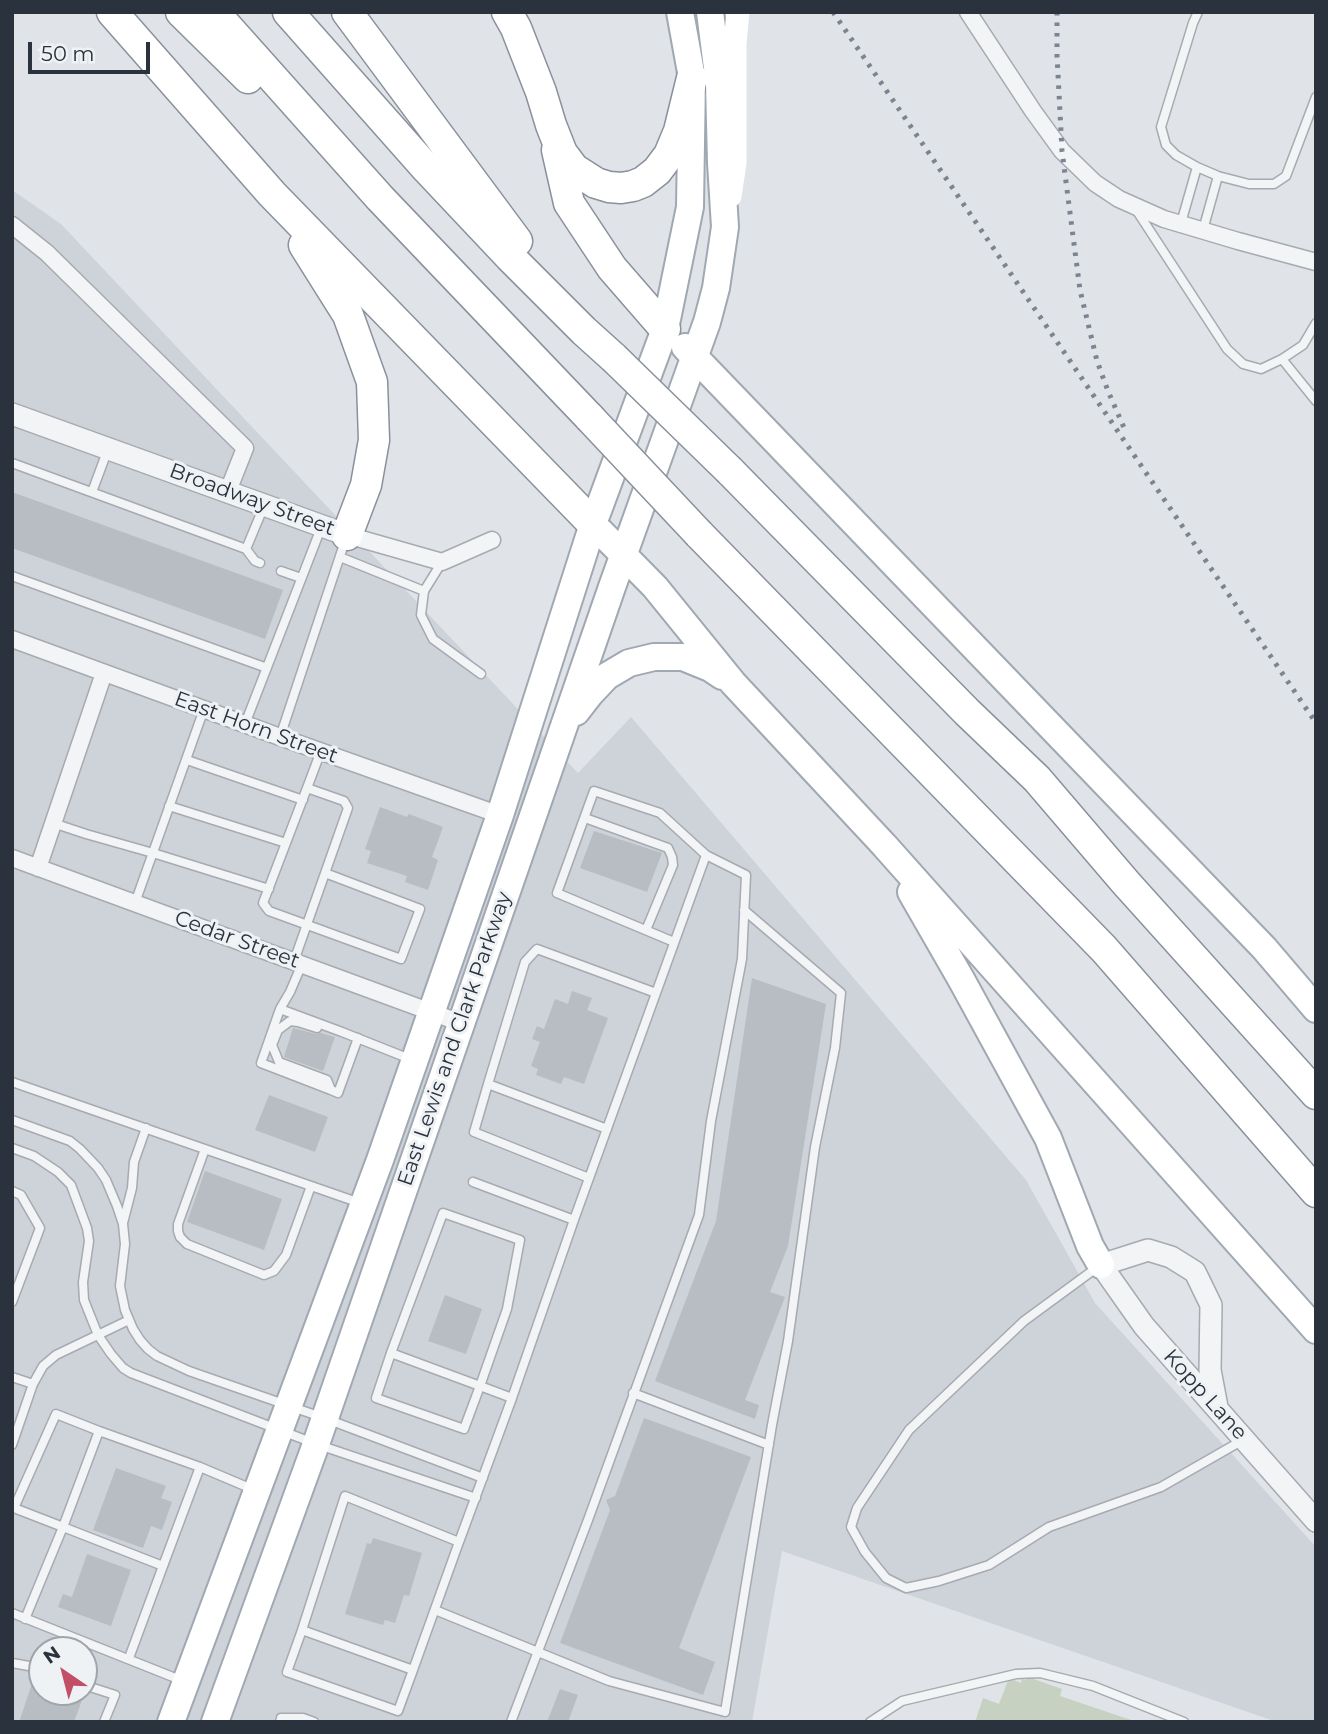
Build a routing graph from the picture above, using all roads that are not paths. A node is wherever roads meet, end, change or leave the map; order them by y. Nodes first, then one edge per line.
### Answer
1 (111, 12) edge
2 (181, 12) edge
3 (214, 12) edge
4 (288, 12) edge
5 (346, 12) edge
6 (507, 12) edge
7 (680, 12) edge
8 (710, 12) edge
9 (738, 12) edge
10 (968, 12) edge
11 (1198, 12) edge
12 (692, 78) junction
13 (1316, 97) edge
14 (551, 125) junction
15 (1197, 167) junction
16 (1218, 176) junction
17 (272, 194) junction
18 (1134, 206) junction
19 (1181, 223) junction
20 (12, 225) edge
21 (725, 227) junction
22 (1203, 230) junction
23 (1316, 262) edge
24 (1316, 323) edge
25 (503, 326) junction
26 (665, 329) junction
27 (584, 331) junction
28 (695, 356) junction
29 (1282, 359) junction
30 (1316, 401) edge
31 (12, 414) edge
32 (109, 449) junction
33 (12, 463) edge
34 (228, 491) junction
35 (92, 492) junction
36 (264, 504) junction
37 (593, 524) junction
38 (337, 539) junction
39 (492, 540) dead end
40 (246, 548) junction
41 (624, 556) junction
42 (442, 562) junction
43 (260, 563) dead end
44 (281, 571) dead end
45 (12, 576) edge
46 (301, 578) junction
47 (424, 591) junction
48 (12, 639) edge
49 (267, 667) junction
50 (104, 673) junction
51 (481, 674) dead end
52 (733, 683) junction
53 (204, 709) junction
54 (245, 724) junction
55 (564, 727) junction
56 (280, 737) junction
57 (321, 751) junction
58 (187, 760) junction
59 (307, 788) junction
60 (303, 800) junction
61 (169, 806) junction
62 (500, 815) junction
63 (585, 818) junction
64 (53, 822) junction
65 (286, 843) junction
66 (884, 845) junction
67 (153, 853) junction
68 (706, 855) junction
69 (12, 859) edge
70 (38, 868) junction
71 (325, 873) junction
72 (269, 889) junction
73 (135, 903) junction
74 (744, 909) junction
75 (307, 925) junction
76 (646, 930) junction
77 (674, 942) junction
78 (298, 962) junction
79 (656, 993) junction
80 (280, 1009) junction
81 (1316, 1009) edge
82 (432, 1011) junction
83 (461, 1023) junction
84 (342, 1031) junction
85 (358, 1038) junction
86 (415, 1061) junction
87 (12, 1082) edge
88 (488, 1084) junction
89 (331, 1090) junction
90 (1316, 1094) edge
91 (12, 1120) edge
92 (146, 1128) junction
93 (607, 1129) junction
94 (12, 1148) edge
95 (205, 1149) junction
96 (589, 1178) junction
97 (474, 1182) dead end
98 (311, 1186) junction
99 (12, 1191) edge
100 (1316, 1192) edge
101 (363, 1204) junction
102 (574, 1220) junction
103 (123, 1224) junction
104 (1101, 1265) junction
105 (12, 1302) edge
106 (129, 1320) junction
107 (1316, 1330) edge
108 (98, 1335) junction
109 (391, 1353) junction
110 (12, 1377) edge
111 (33, 1384) junction
112 (480, 1386) junction
113 (634, 1393) junction
114 (512, 1398) junction
115 (1217, 1408) junction
116 (284, 1418) junction
117 (324, 1418) junction
118 (99, 1431) junction
119 (1244, 1439) junction
120 (316, 1444) junction
121 (12, 1445) edge
122 (769, 1445) junction
123 (200, 1467) junction
124 (483, 1478) junction
125 (257, 1491) junction
126 (476, 1498) junction
127 (13, 1511) edge
128 (1316, 1521) edge
129 (63, 1527) junction
130 (459, 1542) junction
131 (163, 1566) junction
132 (435, 1610) junction
133 (12, 1613) edge
134 (25, 1619) junction
135 (302, 1630) junction
136 (538, 1651) junction
137 (129, 1658) junction
138 (413, 1670) junction
139 (186, 1682) junction
140 (98, 1690) edge
141 (398, 1711) junction
142 (725, 1712) junction
143 (104, 1722) edge
144 (171, 1722) edge
145 (215, 1722) edge
146 (280, 1722) edge
147 (314, 1722) edge
148 (394, 1722) edge
149 (511, 1722) edge
150 (724, 1722) edge
151 (870, 1722) edge
152 (1184, 1722) edge

1 - 17 highway
2 - 25 highway
3 - 25 highway
4 - 27 highway
5 - 27 highway
6 - 14 highway
7 - 12 main road, East Lewis and Clark Parkway
8 - 21 main road, East Lewis and Clark Parkway
9 - 21 main road
10 - 18 street
11 - 15 lane
12 - 14 highway
12 - 26 main road, East Lewis and Clark Parkway
13 - 16 lane
14 - 26 highway
15 - 16 lane
15 - 19 lane
16 - 22 lane
17 - 37 highway
17 - 38 highway
18 - 19 street
18 - 29 lane
19 - 22 street
20 - 34 street
21 - 28 main road, East Lewis and Clark Parkway
22 - 23 street
24 - 29 lane
25 - 100 highway, bridge
26 - 28 main road
26 - 37 main road, East Lewis and Clark Parkway
27 - 90 highway, bridge
28 - 41 main road, East Lewis and Clark Parkway
28 - 81 main road
29 - 30 lane
31 - 32 street, Broadway Street
32 - 34 street, Broadway Street
32 - 35 lane
33 - 35 lane
34 - 36 street, Broadway Street
35 - 40 lane
36 - 38 street, Broadway Street
36 - 40 lane
37 - 41 main road
37 - 62 main road, East Lewis and Clark Parkway
38 - 42 street, Broadway Street
38 - 46 lane
38 - 47 lane
38 - 56 lane
39 - 42 street
40 - 43 lane
41 - 52 main road
41 - 55 main road, East Lewis and Clark Parkway
42 - 47 lane
44 - 46 lane
45 - 49 lane
46 - 49 lane
47 - 51 lane
48 - 50 street, East Horn Street
49 - 54 lane
50 - 53 street, East Horn Street
50 - 64 street
52 - 55 main road
52 - 66 main road
53 - 54 street, East Horn Street
53 - 58 lane
54 - 56 street, East Horn Street
55 - 83 main road, East Lewis and Clark Parkway
56 - 57 street, East Horn Street
57 - 59 lane
57 - 62 street, East Horn Street
58 - 60 lane
58 - 61 lane
59 - 60 lane
59 - 71 lane
60 - 65 lane
61 - 65 lane
61 - 67 lane
62 - 82 main road, East Lewis and Clark Parkway
63 - 68 lane
63 - 76 lane
63 - 76 lane
64 - 67 lane
64 - 70 street
65 - 72 lane
66 - 104 main road
66 - 107 main road
67 - 72 lane
67 - 73 lane
68 - 74 lane
68 - 77 lane
69 - 70 street, Cedar Street
70 - 73 street, Cedar Street
71 - 75 lane
71 - 75 lane
72 - 75 lane
73 - 78 street, Cedar Street
74 - 113 lane
74 - 122 lane
75 - 78 lane
76 - 77 lane
77 - 79 lane
78 - 80 lane
78 - 82 street, Cedar Street
79 - 88 lane
79 - 93 lane
80 - 84 lane
80 - 89 lane
82 - 83 street, Cedar Street
82 - 86 main road, East Lewis and Clark Parkway
83 - 117 main road, East Lewis and Clark Parkway
84 - 85 lane
84 - 89 lane
85 - 86 lane
85 - 89 lane
86 - 101 main road, East Lewis and Clark Parkway
87 - 92 lane
88 - 93 lane
88 - 96 lane
91 - 103 lane
92 - 95 lane
92 - 103 lane
93 - 96 lane
94 - 108 lane
95 - 98 lane
95 - 98 lane
96 - 102 lane
97 - 102 lane
98 - 101 lane
99 - 105 lane
101 - 116 main road, East Lewis and Clark Parkway
102 - 114 lane
103 - 106 lane
104 - 115 street, Kopp Lane
104 - 115 street
104 - 119 lane
106 - 108 lane
106 - 116 lane
108 - 111 lane
108 - 116 lane
109 - 112 lane
109 - 112 lane
109 - 112 lane
110 - 111 lane
111 - 121 lane
112 - 114 lane
113 - 122 lane
113 - 136 lane
114 - 124 lane
115 - 119 street, Kopp Lane
116 - 117 lane
116 - 120 lane
116 - 125 main road, East Lewis and Clark Parkway
117 - 120 main road, East Lewis and Clark Parkway
117 - 124 lane
118 - 123 lane
118 - 127 lane
118 - 129 lane
119 - 128 street, Kopp Lane
120 - 126 lane
120 - 145 main road, East Lewis and Clark Parkway
122 - 142 lane
123 - 125 lane
123 - 131 lane
124 - 126 lane
125 - 139 main road, East Lewis and Clark Parkway
126 - 130 lane
127 - 129 lane
129 - 131 lane
129 - 134 lane
130 - 132 lane
130 - 135 lane
131 - 137 lane
132 - 136 lane
132 - 138 lane
133 - 134 lane
134 - 137 lane
135 - 138 lane
135 - 141 lane
136 - 142 lane
136 - 149 lane
137 - 139 lane
138 - 141 lane
139 - 144 main road, East Lewis and Clark Parkway
140 - 143 lane
141 - 148 lane
142 - 150 lane
146 - 147 lane
151 - 152 lane

